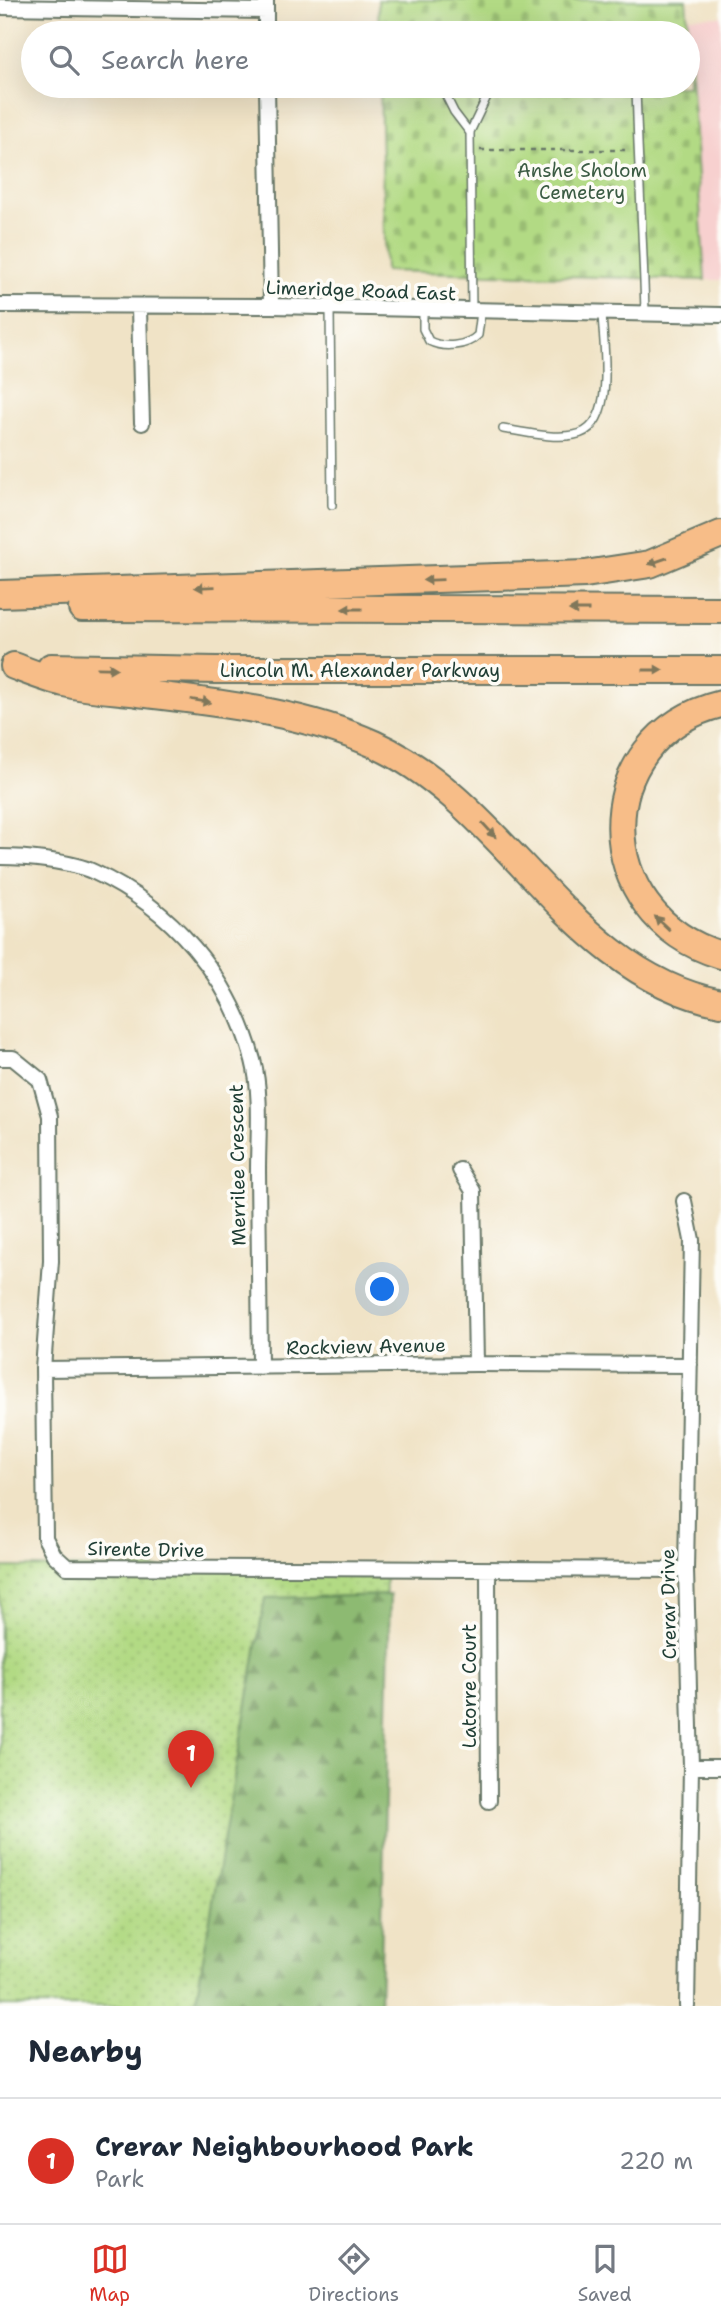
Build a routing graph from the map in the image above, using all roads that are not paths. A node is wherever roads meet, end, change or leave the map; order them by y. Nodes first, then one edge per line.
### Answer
1 (266, 6) edge
2 (0, 7) edge
3 (267, 98) edge
4 (447, 98) edge
5 (486, 98) edge
6 (636, 98) edge
7 (470, 133) junction
8 (0, 305) edge
9 (271, 306) junction
10 (139, 308) junction
11 (330, 309) junction
12 (423, 311) junction
13 (476, 312) junction
14 (602, 313) junction
15 (645, 313) junction
16 (721, 315) edge
17 (142, 422) dead end
18 (503, 429) dead end
19 (332, 505) dead end
20 (721, 534) edge
21 (0, 594) edge
22 (0, 608) edge
23 (721, 610) edge
24 (7, 666) edge
25 (721, 670) edge
26 (721, 704) edge
27 (0, 857) edge
28 (721, 955) edge
29 (649, 976) junction
30 (721, 989) edge
31 (721, 1003) edge
32 (0, 1058) edge
33 (460, 1170) dead end
34 (684, 1202) dead end
35 (476, 1364) junction
36 (690, 1366) junction
37 (260, 1367) junction
38 (43, 1369) junction
39 (686, 1570) junction
40 (488, 1571) junction
41 (691, 1767) junction
42 (721, 1767) edge
43 (489, 1801) dead end
44 (687, 2006) edge

1 - 2 street
3 - 9 street
4 - 7 lane
5 - 7 lane
6 - 15 lane
7 - 13 lane
8 - 10 street, Limeridge Road East
9 - 10 street, Limeridge Road East
9 - 11 street, Limeridge Road East
10 - 17 street
11 - 12 street, Limeridge Road East
11 - 19 lane
12 - 13 street, Limeridge Road East
12 - 13 lane
13 - 14 street, Limeridge Road East
14 - 15 street, Limeridge Road East
14 - 18 lane
15 - 16 street, Limeridge Road East
20 -> 21 highway
23 -> 22 highway
24 -> 25 highway, Lincoln M. Alexander Parkway
24 -> 29 highway
28 -> 26 highway
27 - 37 street, Merrilee Crescent
29 - 30 highway
29 - 31 highway
32 - 38 street, Sirente Drive
33 - 35 street
34 - 36 street, Crerar Drive
35 - 36 street, Rockview Avenue
35 - 37 street, Rockview Avenue
36 - 39 street, Crerar Drive
37 - 38 street, Rockview Avenue
38 - 40 street, Sirente Drive
39 - 40 street, Sirente Drive
39 - 41 street, Crerar Drive
40 - 43 street, Latorre Court
41 - 42 street
41 - 44 street, Crerar Drive

